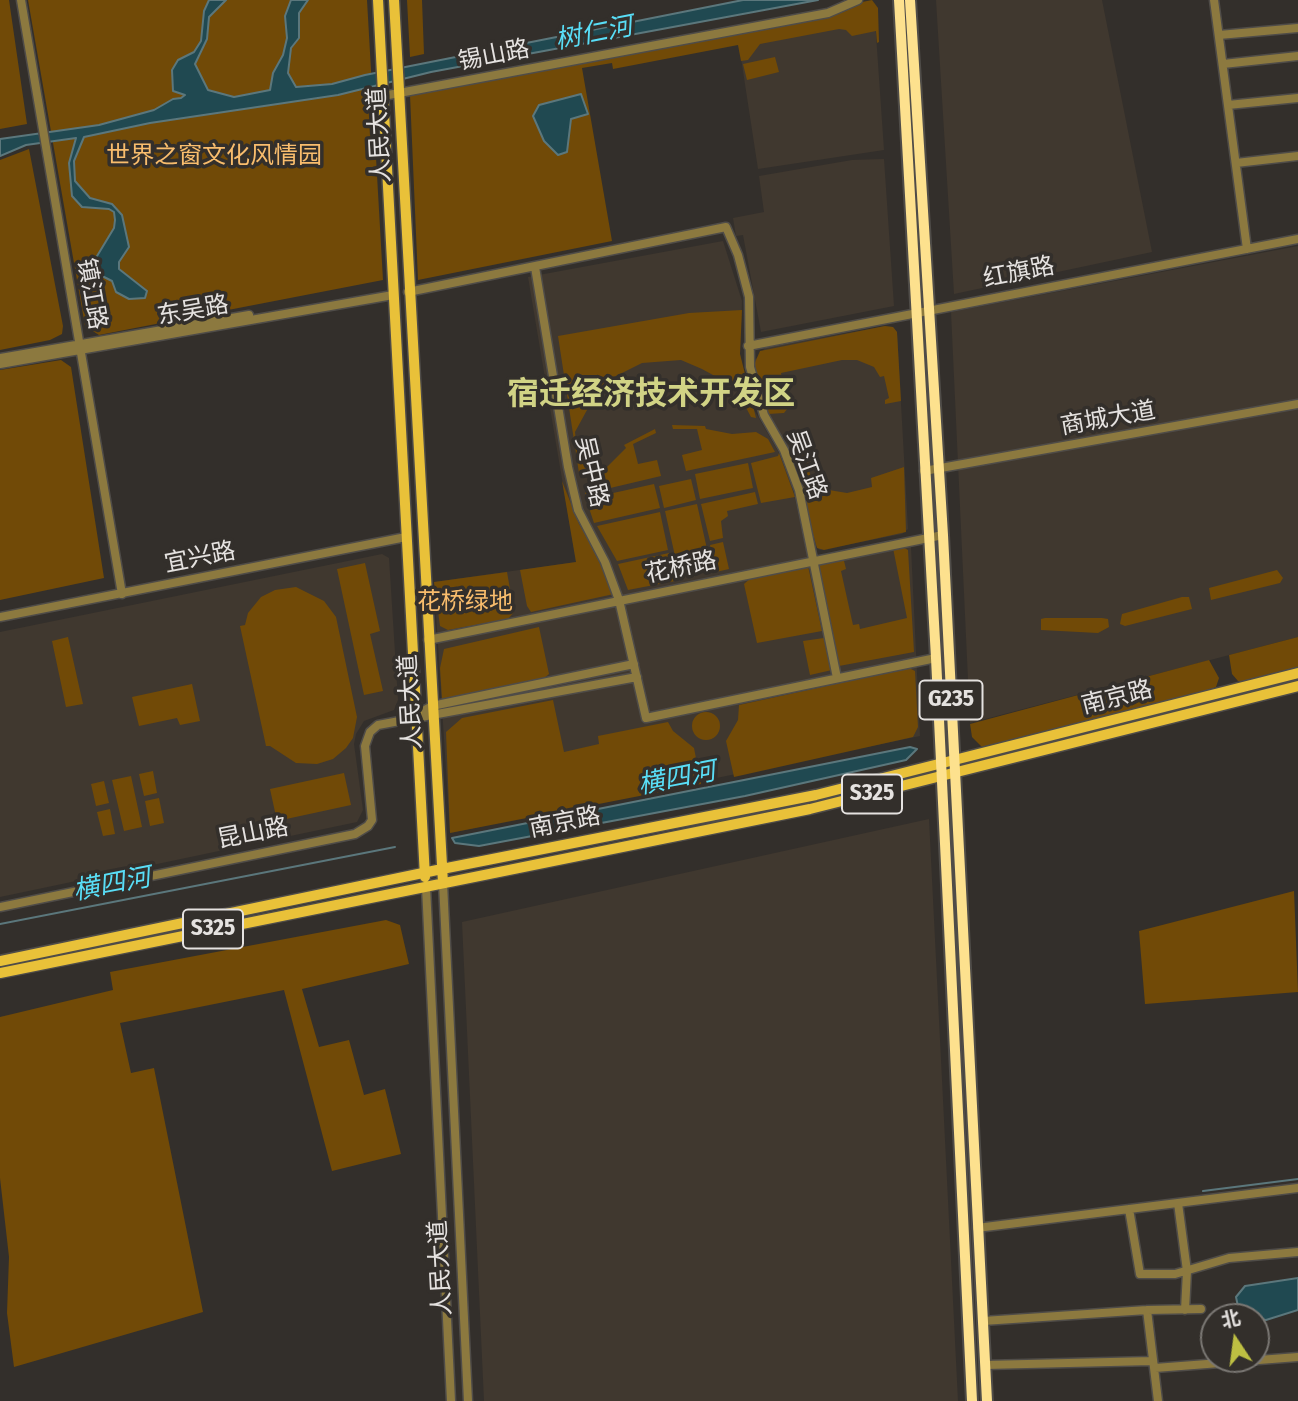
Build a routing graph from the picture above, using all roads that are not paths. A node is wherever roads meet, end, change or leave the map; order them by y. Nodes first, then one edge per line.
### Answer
1 (21, 0) edge
2 (378, 0) edge
3 (394, 0) edge
4 (847, 0) edge
5 (858, 0) edge
6 (899, 0) edge
7 (909, 0) edge
8 (1214, 0) edge
9 (395, 19) junction
10 (379, 20) junction
11 (1298, 28) edge
12 (1219, 36) junction
13 (1298, 56) edge
14 (1223, 64) junction
15 (399, 92) junction
16 (383, 96) junction
17 (1298, 98) edge
18 (1228, 105) junction
19 (1298, 156) edge
20 (1236, 163) junction
21 (1298, 239) edge
22 (1247, 249) junction
23 (535, 267) junction
24 (393, 292) junction
25 (408, 292) junction
26 (922, 312) junction
27 (748, 346) junction
28 (80, 347) junction
29 (0, 358) edge
30 (0, 364) edge
31 (1298, 404) edge
32 (937, 470) junction
33 (925, 471) junction
34 (943, 535) junction
35 (928, 536) junction
36 (406, 537) junction
37 (813, 560) junction
38 (122, 594) junction
39 (619, 600) junction
40 (0, 617) edge
41 (428, 640) junction
42 (936, 658) junction
43 (634, 664) junction
44 (1298, 673) edge
45 (637, 677) junction
46 (837, 678) junction
47 (1298, 687) edge
48 (432, 705) junction
49 (416, 715) junction
50 (433, 717) junction
51 (954, 761) junction
52 (941, 765) junction
53 (954, 774) junction
54 (941, 777) junction
55 (442, 869) junction
56 (425, 872) junction
57 (443, 883) junction
58 (426, 887) junction
59 (0, 907) edge
60 (0, 961) edge
61 (0, 973) edge
62 (1298, 1188) edge
63 (1178, 1203) junction
64 (1129, 1209) junction
65 (978, 1228) junction
66 (1298, 1252) edge
67 (1187, 1271) junction
68 (1200, 1309) edge
69 (1147, 1310) junction
70 (1185, 1310) junction
71 (983, 1321) junction
72 (1298, 1357) edge
73 (985, 1365) junction
74 (1153, 1365) junction
75 (451, 1401) edge
76 (468, 1401) edge
77 (972, 1401) edge
78 (987, 1401) edge
79 (1158, 1401) edge

1 - 28 street, 镇江路
2 - 10 main road, 人民大道
3 - 9 main road, 人民大道
4 - 15 street, 锡山路
5 - 15 street, 锡山路
6 - 26 highway, G235
7 - 26 highway, G235
8 - 12 street
9 - 10 main road
9 - 15 main road, 人民大道
10 - 16 main road, 人民大道
11 - 12 street
12 - 14 street
13 - 14 street
14 - 18 street
15 - 16 street, 锡山路
15 - 25 main road, 人民大道
16 - 24 main road, 人民大道
17 - 18 street
18 - 20 street
19 - 20 street
20 - 22 street
21 - 22 street, 红旗路
22 - 26 street, 红旗路
23 - 25 street
23 - 27 street, 吴江路
23 - 39 street, 吴中路
24 - 28 street, 东吴路
24 - 36 main road, 人民大道
25 - 41 main road, 人民大道
26 - 27 street, 红旗路
26 - 32 highway, G235
26 - 33 highway, G235
27 - 37 street, 吴江路
28 - 29 street, 东吴路
28 - 30 street, 东吴路
28 - 38 street, 镇江路
31 - 32 street, 商城大道
32 - 33 street, 商城大道
32 - 34 highway, G235
33 - 35 highway, G235
34 - 35 street, 花桥路
34 - 51 highway, G235
35 - 37 street, 花桥路
35 - 42 highway, G235
36 - 38 street, 宜兴路
36 - 49 main road, 人民大道
37 - 39 street, 花桥路
37 - 46 street, 吴江路
38 - 40 street, 宜兴路
39 - 41 street, 花桥路
39 - 43 street, 吴中路
41 - 48 main road, 人民大道
42 - 46 street
42 - 52 highway, G235
43 - 45 street, 吴中路
43 - 48 street
44 - 51 main road, 南京路 / S325
45 - 46 street, 吴中路
45 - 50 street
47 - 53 main road, 南京路 / S325
48 - 49 street
48 - 50 main road, 人民大道
49 - 50 street
49 - 56 main road, 人民大道
49 - 59 street, 昆山路
50 - 55 main road, 人民大道
51 - 52 main road, 南京路 / S325
51 - 53 highway, G235
52 - 54 highway, G235
52 - 55 main road, 南京路 / S325
53 - 54 main road, 南京路 / S325
53 - 65 highway, G235
54 - 57 main road, 南京路 / S325
54 - 77 highway, G235
55 - 56 main road, 南京路 / S325
55 - 57 main road, 人民大道
56 - 58 main road, 人民大道
56 - 60 main road, 南京路 / S325
57 - 58 main road, 南京路 / S325
57 - 76 street, 人民大道
58 - 61 main road, 南京路 / S325
58 - 75 street, 人民大道
62 - 63 street
63 - 64 street
63 - 67 street
64 - 65 street
64 - 67 street
65 - 71 highway, G235
66 - 67 street
67 - 70 street
68 - 70 street
69 - 70 street
69 - 71 street
69 - 74 street
71 - 73 highway, G235
72 - 74 street
73 - 74 street
73 - 78 highway, G235
74 - 79 street

